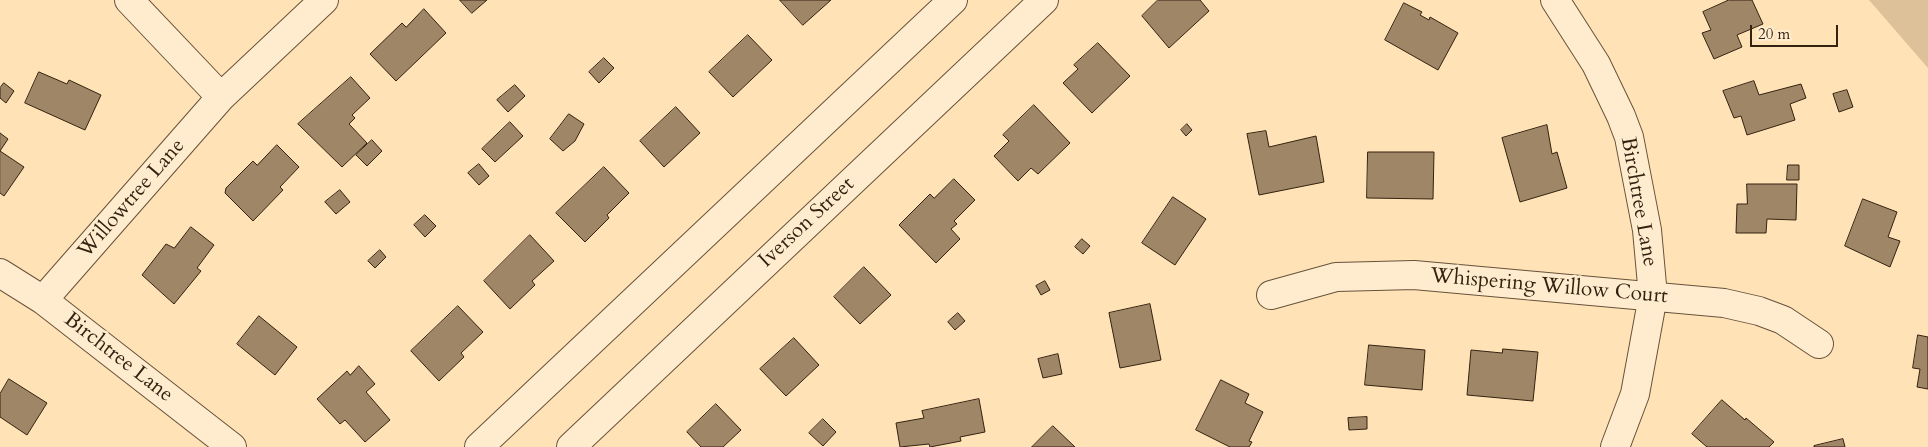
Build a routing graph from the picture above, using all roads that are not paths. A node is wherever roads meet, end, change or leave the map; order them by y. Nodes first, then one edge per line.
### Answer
1 (130, 0) edge
2 (324, 0) edge
3 (953, 0) edge
4 (1044, 0) edge
5 (1555, 0) edge
6 (221, 97) junction
7 (0, 272) edge
8 (1271, 295) dead end
9 (1653, 296) junction
10 (43, 300) junction
11 (1819, 344) dead end
12 (232, 447) edge
13 (479, 447) edge
14 (571, 447) edge
15 (1615, 447) edge

1 - 6 street
2 - 6 street, Willowtree Lane
3 - 13 street
4 - 14 street, Iverson Street
5 - 9 street, Birchtree Lane
6 - 10 street, Willowtree Lane
7 - 10 street, Birchtree Lane
8 - 9 street, Whispering Willow Court
9 - 11 street, Whispering Willow Court
9 - 15 street, Birchtree Lane
10 - 12 street, Birchtree Lane

